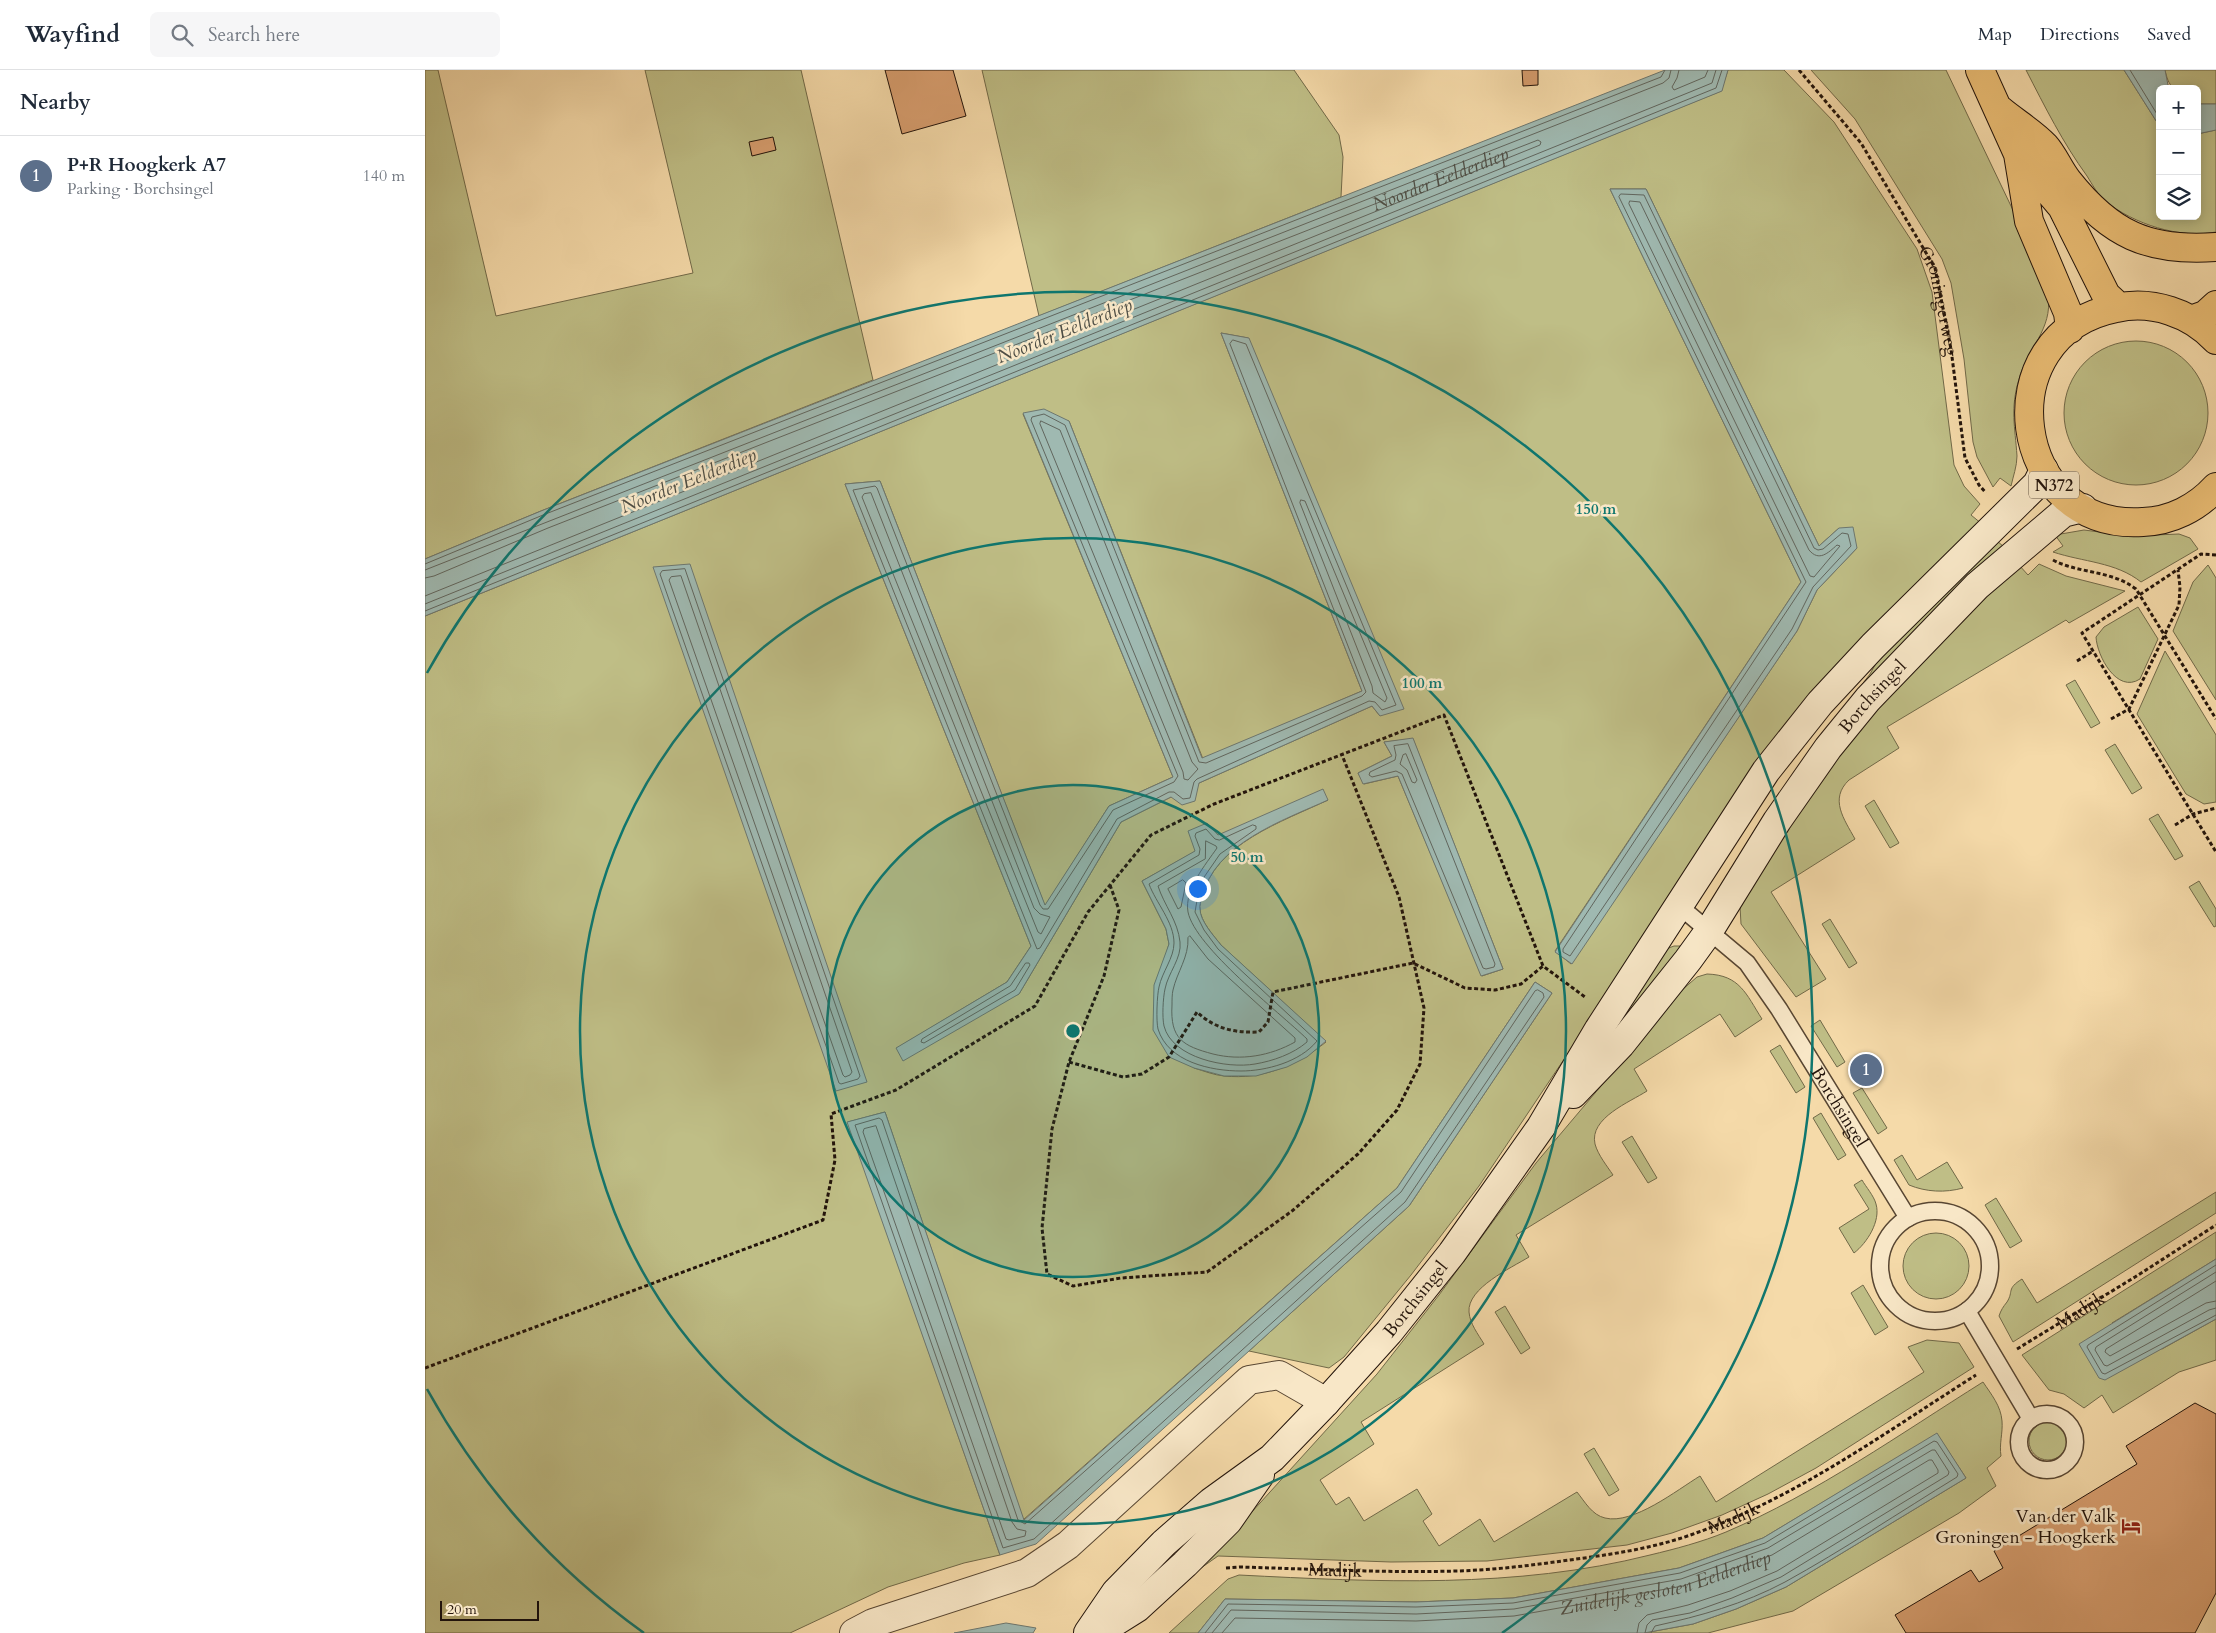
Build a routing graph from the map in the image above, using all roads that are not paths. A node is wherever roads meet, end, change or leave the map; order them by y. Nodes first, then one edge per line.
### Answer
1 (1980, 70) edge
2 (1997, 108) junction
3 (2018, 154) junction
4 (2216, 247) edge
5 (2216, 305) edge
6 (2119, 307) junction
7 (2191, 320) junction
8 (2070, 329) junction
9 (2216, 340) edge
10 (2044, 470) junction
11 (2215, 494) edge
12 (2083, 508) junction
13 (1679, 905) junction
14 (1709, 931) junction
15 (1541, 1127) junction
16 (1908, 1218) junction
17 (1967, 1311) junction
18 (1326, 1402) junction
19 (2031, 1418) dead end
20 (1272, 1458) junction
21 (854, 1633) edge
22 (1088, 1633) edge
23 (1097, 1633) edge

1 - 2 main road
2 - 3 main road
2 - 4 main road
3 - 6 main road
3 - 8 main road
5 - 7 main road
6 - 7 main road, N372
6 - 8 main road, N372
7 - 9 main road, N372
8 - 10 main road, N372
10 - 12 main road, N372
10 - 13 main road, Borchsingel
11 - 12 main road, N372
12 - 14 main road, Borchsingel
13 - 14 lane, Borchsingel
13 - 15 main road, Borchsingel
14 - 15 main road, Borchsingel
14 - 16 lane, Borchsingel
15 - 18 main road, Borchsingel
16 - 17 lane
16 - 17 lane
17 - 19 lane
18 - 20 main road, Borchsingel
18 - 21 main road
20 - 22 main road, Borchsingel
20 - 23 main road, Borchsingel

